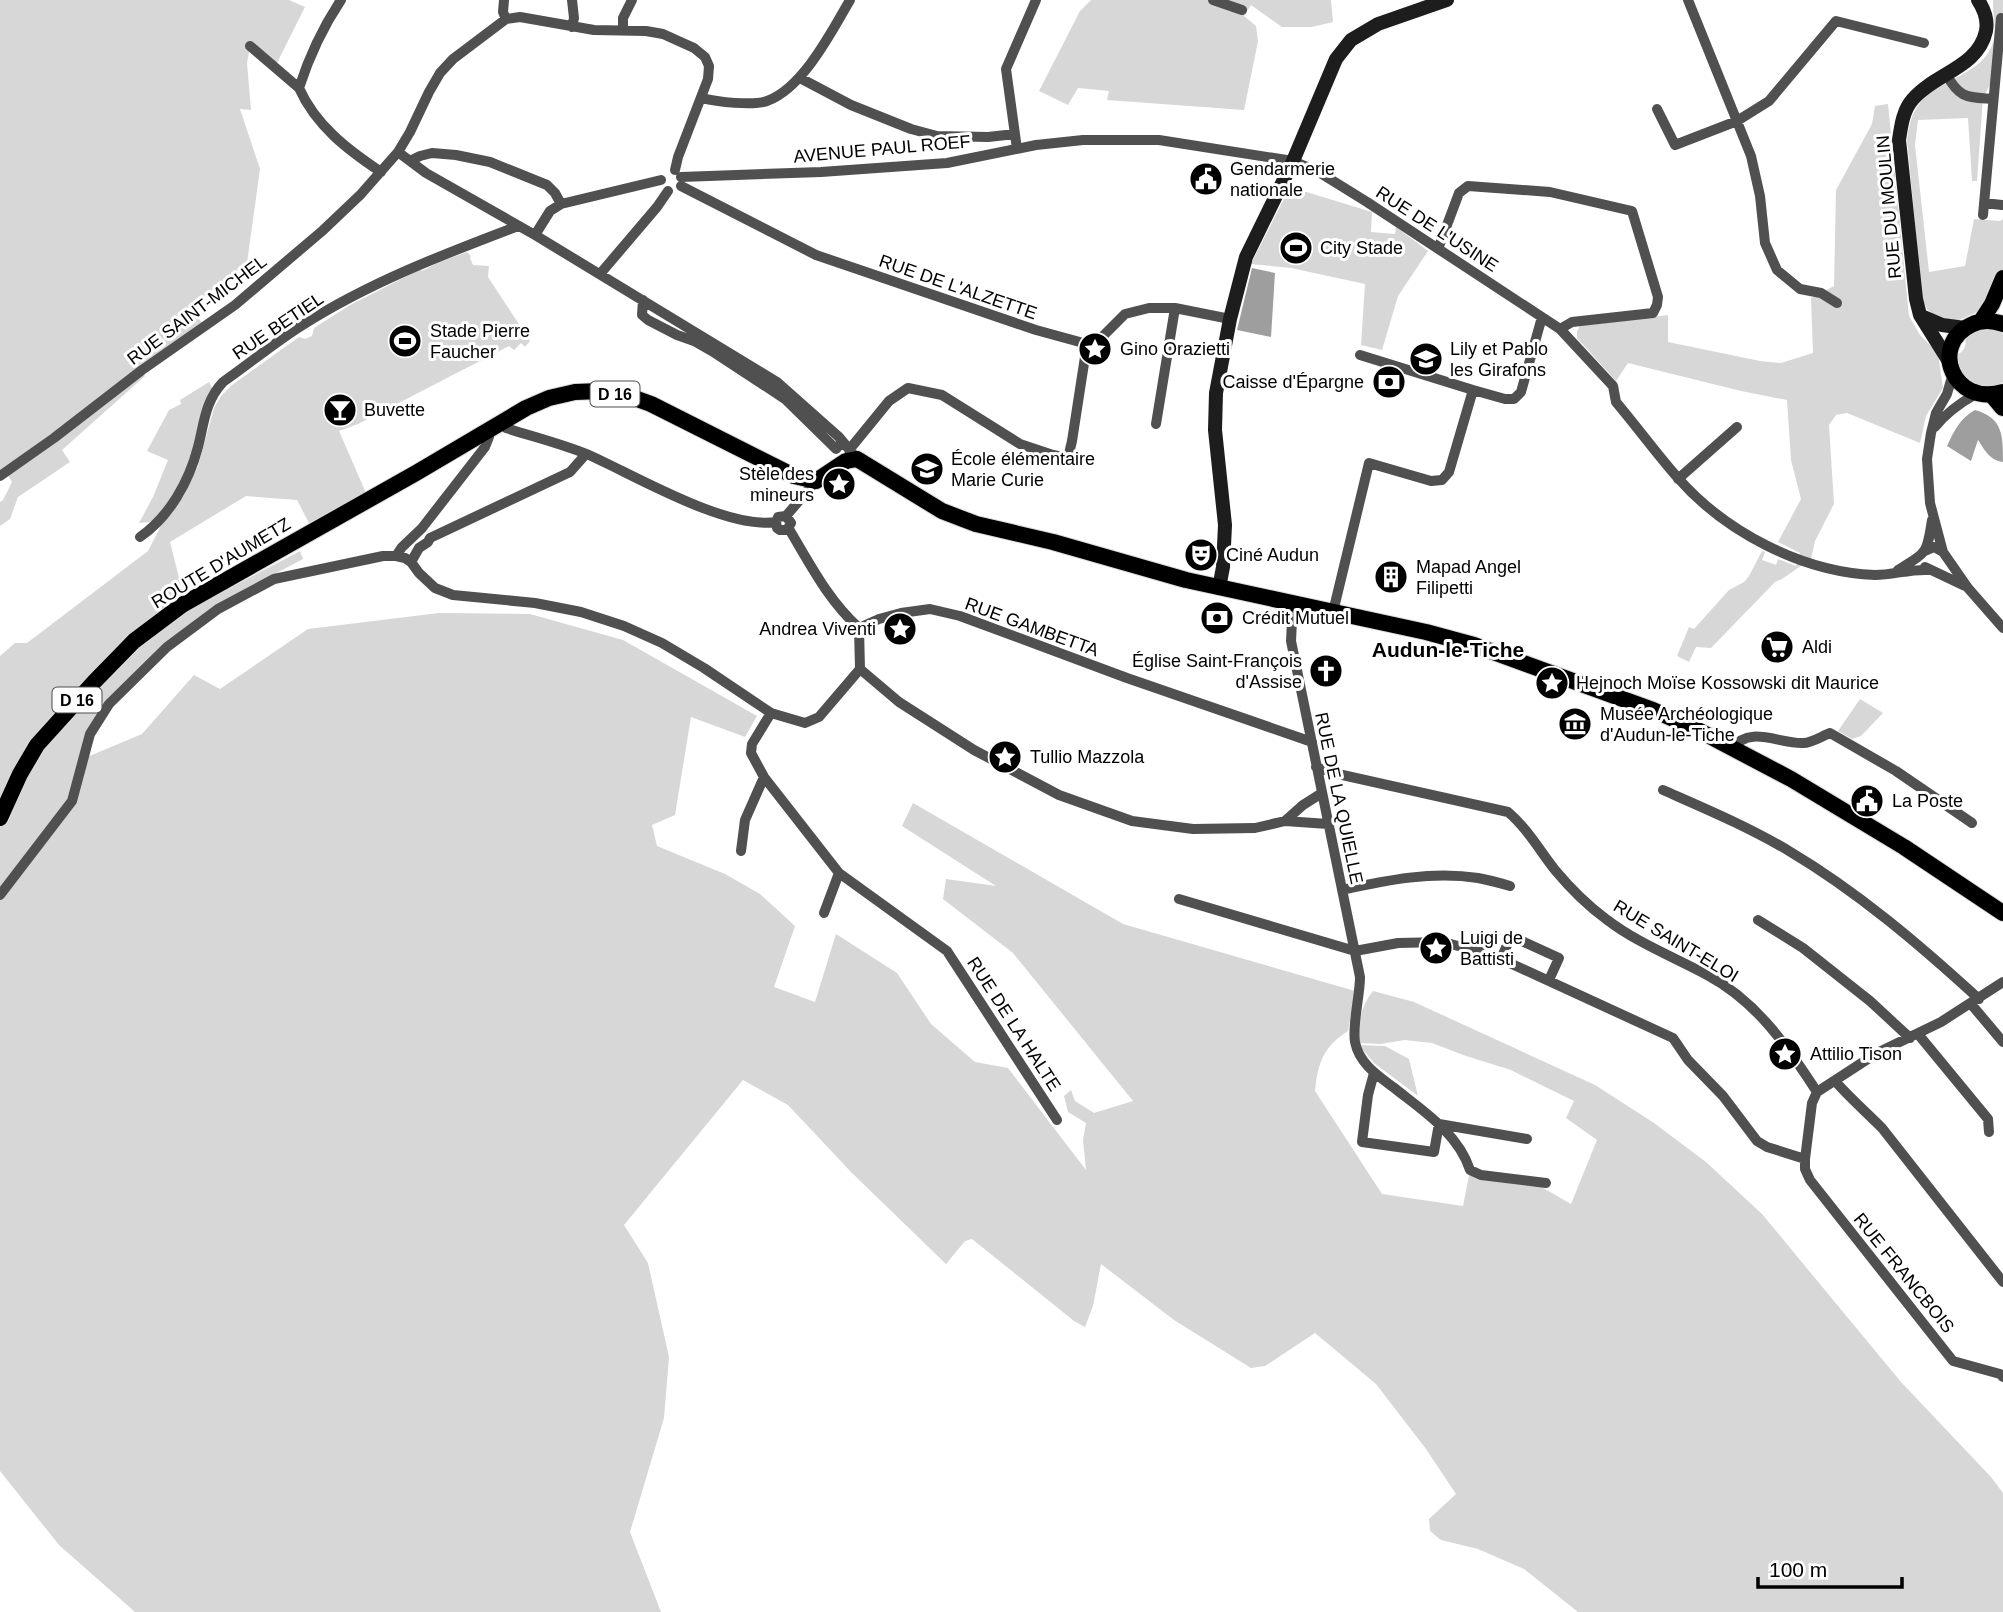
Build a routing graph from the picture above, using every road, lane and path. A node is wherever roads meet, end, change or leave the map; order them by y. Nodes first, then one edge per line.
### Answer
1 (341, 0) edge
2 (504, 0) edge
3 (572, 0) edge
4 (632, 0) edge
5 (850, 0) edge
6 (1036, 0) edge
7 (1213, 0) edge
8 (1447, 0) edge
9 (1688, 0) edge
10 (1978, 0) edge
11 (1242, 10) dead end
12 (506, 19) junction
13 (2001, 19) dead end
14 (572, 27) junction
15 (623, 30) junction
16 (1924, 43) dead end
17 (250, 46) dead end
18 (1946, 75) junction
19 (800, 78) junction
20 (299, 88) junction
21 (702, 98) junction
22 (1993, 99) junction
23 (1657, 109) dead end
24 (1737, 121) junction
25 (1015, 134) junction
26 (988, 136) junction
27 (1017, 149) junction
28 (398, 152) junction
29 (991, 155) junction
30 (410, 161) junction
31 (1293, 161) junction
32 (381, 172) junction
33 (679, 178) junction
34 (661, 180) junction
35 (668, 191) junction
36 (1984, 203) junction
37 (561, 204) junction
38 (2002, 205) edge
39 (1983, 215) dead end
40 (519, 226) junction
41 (535, 235) junction
42 (1438, 249) junction
43 (600, 274) junction
44 (2003, 278) edge
45 (1837, 303) dead end
46 (1175, 308) junction
47 (1920, 315) junction
48 (1542, 317) junction
49 (1230, 319) junction
50 (1981, 321) junction
51 (2003, 324) edge
52 (1965, 328) junction
53 (1560, 329) junction
54 (1087, 344) junction
55 (1360, 355) dead end
56 (1951, 368) junction
57 (1473, 390) junction
58 (1994, 397) edge
59 (503, 421) junction
60 (1156, 424) dead end
61 (1737, 428) dead end
62 (487, 431) junction
63 (1931, 433) junction
64 (846, 450) junction
65 (586, 454) junction
66 (0, 476) edge
67 (1678, 479) junction
68 (816, 481) junction
69 (1933, 515) junction
70 (786, 516) junction
71 (776, 522) junction
72 (789, 529) junction
73 (420, 530) junction
74 (139, 537) dead end
75 (430, 538) junction
76 (1924, 553) junction
77 (1944, 553) junction
78 (396, 556) junction
79 (411, 562) junction
80 (1930, 570) junction
81 (1891, 574) junction
82 (1219, 588) junction
83 (1968, 588) junction
84 (1295, 604) junction
85 (1333, 612) junction
86 (859, 628) junction
87 (2003, 628) edge
88 (860, 669) junction
89 (771, 713) junction
90 (1311, 742) junction
91 (1733, 748) junction
92 (1316, 767) junction
93 (764, 777) junction
94 (1663, 790) dead end
95 (1322, 793) junction
96 (0, 818) edge
97 (1285, 821) junction
98 (1972, 823) dead end
99 (1328, 824) junction
100 (741, 851) dead end
101 (839, 873) junction
102 (1510, 886) dead end
103 (1342, 890) junction
104 (0, 895) edge
105 (1179, 899) dead end
106 (824, 913) dead end
107 (2003, 913) edge
108 (1758, 920) dead end
109 (1355, 951) junction
110 (1501, 959) junction
111 (1549, 980) junction
112 (2003, 982) edge
113 (1975, 1001) junction
114 (1914, 1036) junction
115 (2003, 1042) edge
116 (1374, 1073) junction
117 (1835, 1081) junction
118 (1817, 1093) junction
119 (1057, 1120) dead end
120 (1439, 1124) junction
121 (1989, 1132) dead end
122 (1527, 1139) dead end
123 (1805, 1159) junction
124 (1546, 1183) dead end
125 (2003, 1282) edge
126 (2003, 1377) edge

1 - 20 street
2 - 12 street
3 - 14 street
4 - 15 street
5 - 19 street
6 - 25 street
7 - 11 street
8 - 31 main road
9 - 24 street
10 - 18 main road, RUE DU MOULIN
12 - 14 street
12 - 28 street, RUE SAINT-MICHEL
13 - 22 street
14 - 15 street
15 - 21 street
16 - 24 street
17 - 20 street
18 - 22 street
18 - 47 main road, RUE DU MOULIN
19 - 21 street
19 - 26 street
20 - 32 street
21 - 33 street
22 - 36 street
23 - 24 street
24 - 45 street
25 - 26 street
25 - 27 street
26 - 29 street
27 - 29 street, AVENUE PAUL ROEF
27 - 31 street, AVENUE PAUL ROEF
28 - 30 street
28 - 32 street, RUE SAINT-MICHEL
29 - 33 street, AVENUE PAUL ROEF
30 - 37 street
30 - 40 street
31 - 42 street, RUE DE L'USINE
31 - 49 main road
32 - 66 street, RUE SAINT-MICHEL
33 - 34 street
33 - 35 street
33 - 54 street, RUE DE L'ALZETTE
34 - 35 street
34 - 37 street
35 - 43 street
36 - 38 street
36 - 39 street
37 - 41 street
40 - 41 street
40 - 74 street, RUE BETIEL
41 - 43 street
42 - 48 street, RUE DE L'USINE
42 - 53 street
43 - 64 street
44 - 50 main road
46 - 49 street
46 - 54 street
46 - 60 street
47 - 52 main road
47 - 56 main road, RUE DU MOULIN
48 - 53 street, RUE DE L'USINE
48 - 57 street
49 - 82 main road
50 - 51 main road
50 - 52 main road
52 - 56 main road
53 - 67 street, RUE DE L'USINE
54 - 64 street
55 - 57 street
56 - 58 main road
56 - 63 street
57 - 85 street
58 - 63 street
59 - 62 main road, D 16
59 - 65 street
59 - 68 main road, D 16
61 - 67 street
62 - 73 street
62 - 96 main road, ROUTE D'AUMETZ / D 16
63 - 69 street
64 - 68 main road
64 - 82 main road
65 - 71 street
65 - 75 street
67 - 81 street, RUE DE L'USINE
68 - 70 street
69 - 76 street
69 - 77 street
70 - 71 street
70 - 72 street
71 - 72 street
72 - 86 street
73 - 75 street
73 - 78 street
75 - 79 street
76 - 77 street
76 - 80 street
76 - 81 street
77 - 80 street
77 - 83 street
78 - 79 street
78 - 104 street
79 - 89 street
80 - 81 street, RUE DE L'USINE
80 - 83 street
82 - 84 main road
83 - 87 street
84 - 85 main road
84 - 90 street, RUE DE LA QUIELLE
85 - 91 main road
86 - 88 street
86 - 90 street, RUE GAMBETTA
88 - 89 street
88 - 97 street
89 - 93 street, RUE DE LA HALTE
90 - 92 street, RUE DE LA QUIELLE
91 - 98 street
91 - 107 main road
92 - 95 street, RUE DE LA QUIELLE
92 - 118 street, RUE SAINT-ELOI
93 - 100 street
93 - 101 street, RUE DE LA HALTE
94 - 113 street
95 - 97 street
95 - 99 street, RUE DE LA QUIELLE
97 - 99 street
99 - 103 street, RUE DE LA QUIELLE
101 - 106 street
101 - 119 street, RUE DE LA HALTE
102 - 103 street
103 - 109 street, RUE DE LA QUIELLE
105 - 109 street
108 - 114 street
109 - 110 street
109 - 116 street, RUE DE LA QUIELLE
110 - 111 street
110 - 111 street
111 - 123 street
112 - 113 street
113 - 114 street
113 - 115 street
114 - 117 street
114 - 121 street
116 - 120 street, RUE DE LA QUIELLE
116 - 120 street
117 - 118 street
117 - 125 street
118 - 123 street
120 - 122 street
120 - 124 street, RUE DE LA QUIELLE
123 - 126 street, RUE FRANCBOIS

